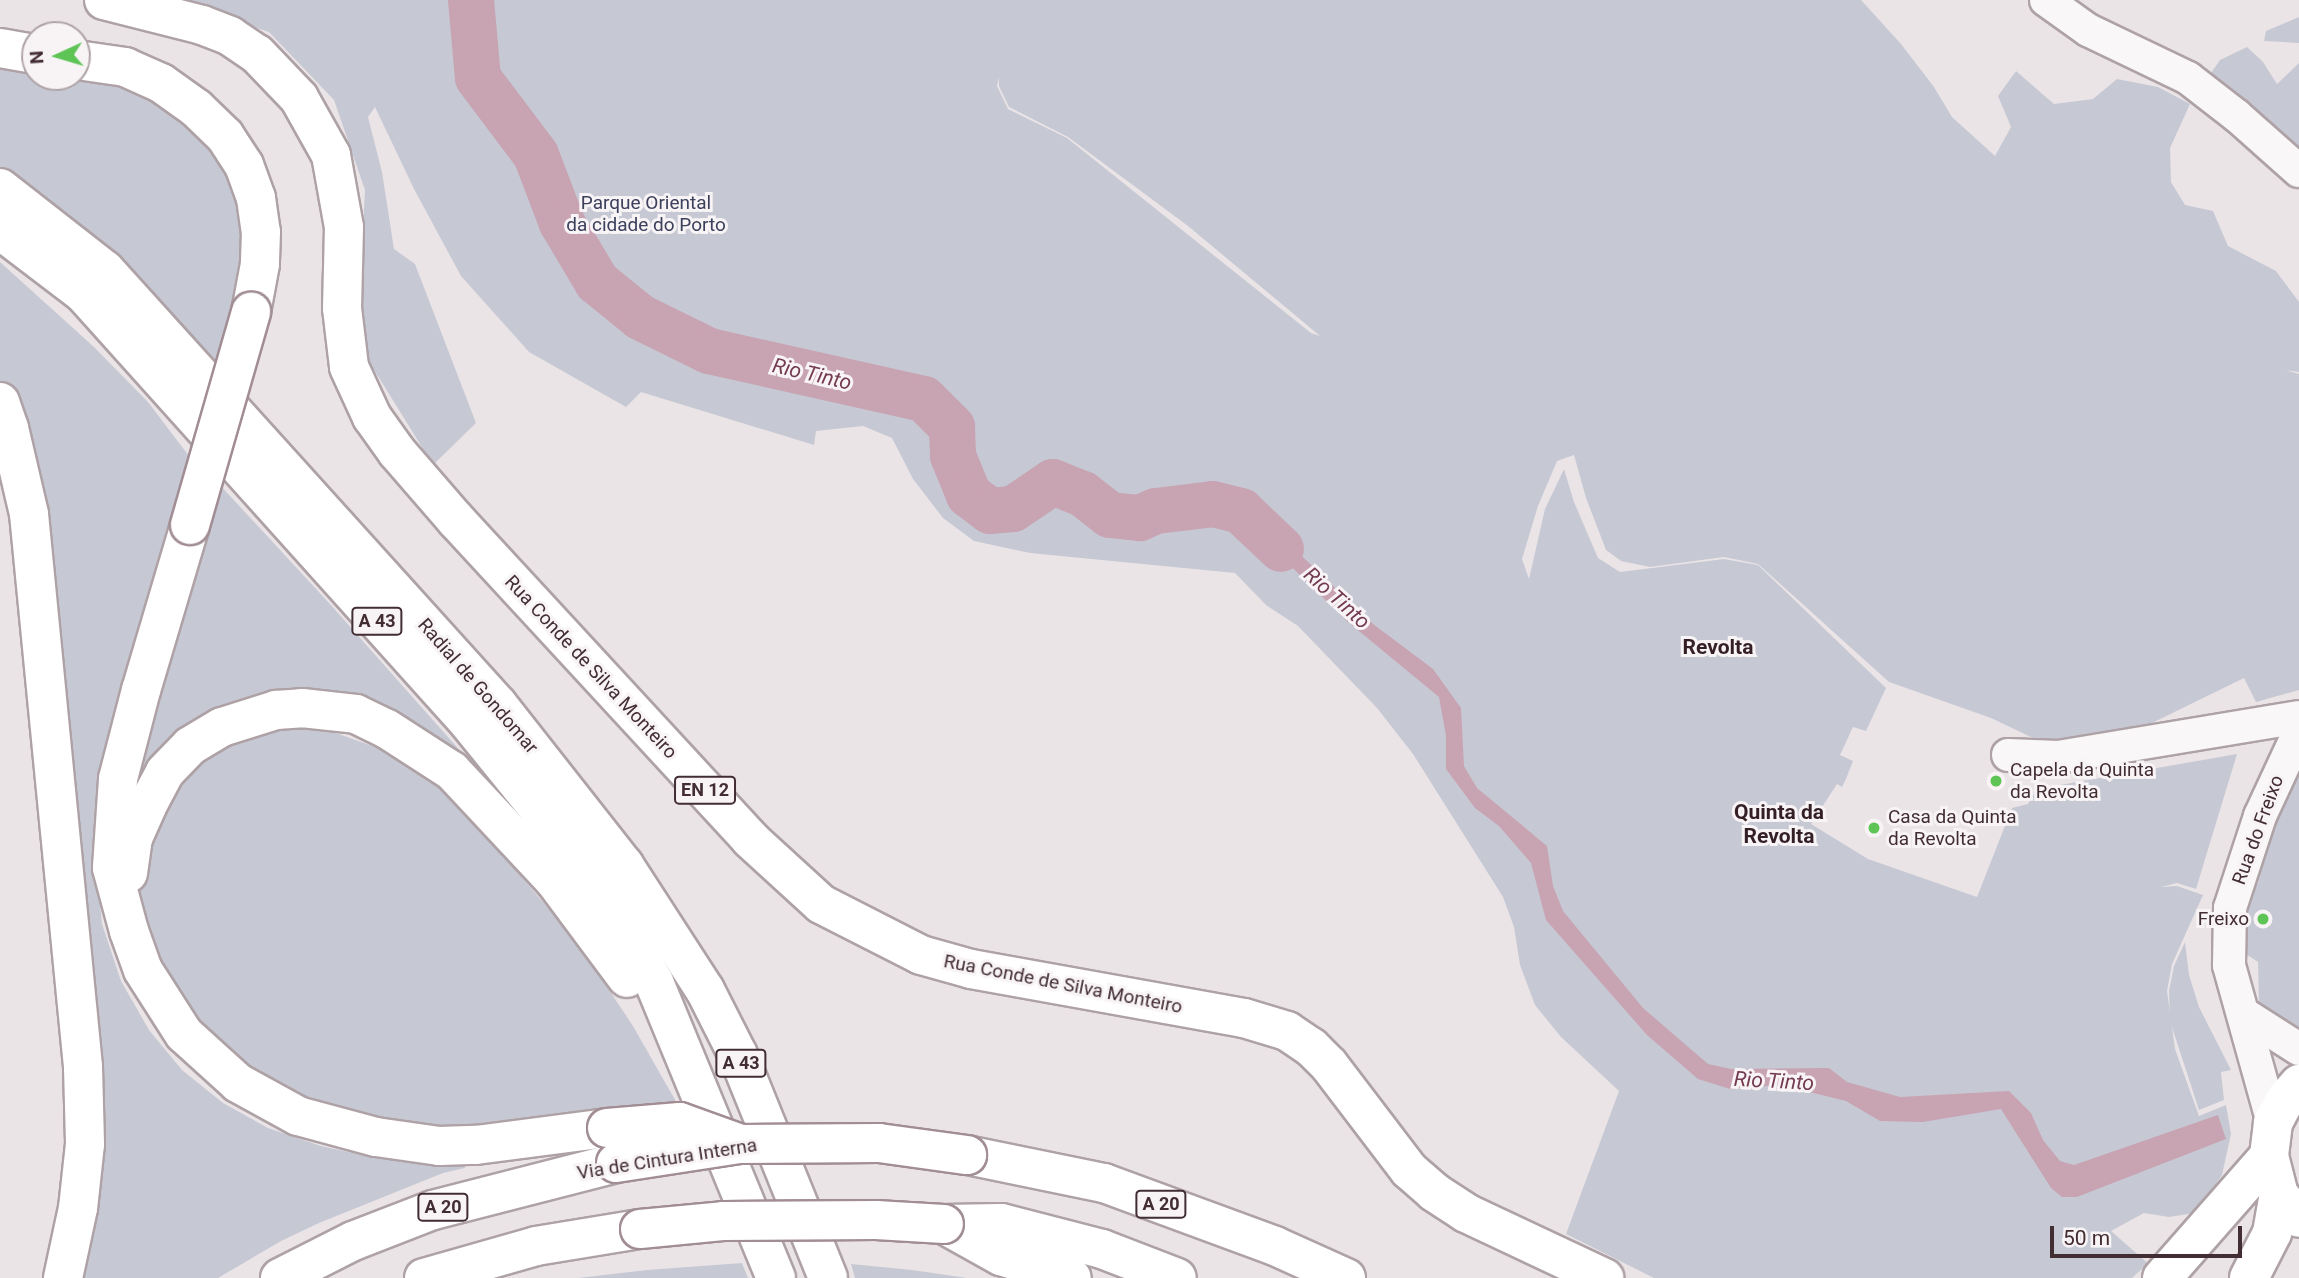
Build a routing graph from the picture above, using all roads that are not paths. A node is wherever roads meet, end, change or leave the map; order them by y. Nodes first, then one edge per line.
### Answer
1 (104, 0) edge
2 (2046, 0) edge
3 (0, 48) edge
4 (21, 52) edge
5 (91, 62) edge
6 (2299, 171) edge
7 (0, 188) edge
8 (0, 230) edge
9 (0, 402) edge
10 (2299, 717) edge
11 (2299, 732) edge
12 (2008, 755) dead end
13 (129, 931) junction
14 (2244, 1014) junction
15 (2299, 1049) edge
16 (687, 1064) junction
17 (2299, 1084) edge
18 (2271, 1139) junction
19 (611, 1146) junction
20 (2289, 1207) edge
21 (944, 1224) junction
22 (63, 1278) edge
23 (280, 1278) edge
24 (424, 1278) edge
25 (776, 1278) edge
26 (828, 1278) edge
27 (1072, 1278) edge
28 (1177, 1278) edge
29 (1346, 1278) edge
30 (1604, 1278) edge
31 (2162, 1278) edge
32 (2249, 1278) edge

1 - 30 main road, Rua Conde de Silva Monteiro / EN 12
2 - 6 street
3 - 4 main road
5 - 13 main road, bridge
7 - 26 main road, Radial de Gondomar / A 43
8 - 16 main road, Radial de Gondomar / A 43
9 - 22 main road
10 - 12 street
11 - 14 street, Rua do Freixo
13 - 16 main road
13 - 19 main road
14 - 15 street
14 - 18 street, Rua do Freixo
16 - 25 main road, Radial de Gondomar / A 43
17 - 18 main road
18 - 20 main road
18 - 31 main road
19 - 23 main road, Via de Cintura Interna / A 20
19 - 29 main road, Via de Cintura Interna / A 20, bridge
20 - 32 main road
21 - 24 main road, bridge
21 - 27 main road
21 - 28 main road

